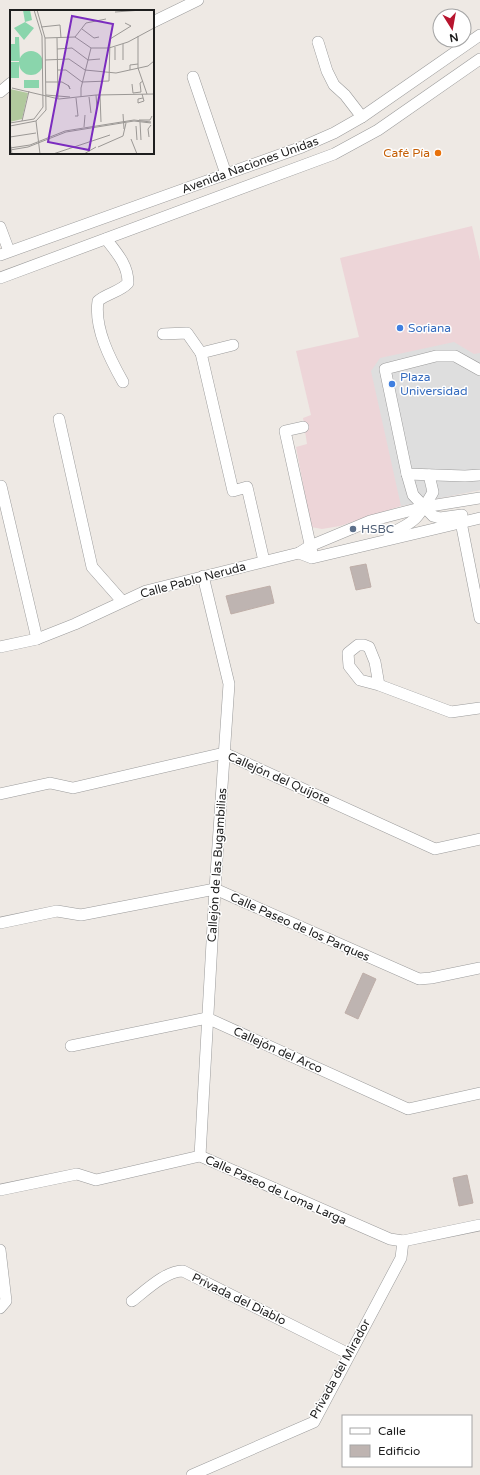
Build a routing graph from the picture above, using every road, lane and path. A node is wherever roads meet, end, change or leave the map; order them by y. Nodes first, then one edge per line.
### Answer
1 (198, 0) edge
2 (154, 22) edge
3 (480, 35) edge
4 (318, 42) dead end
5 (480, 59) edge
6 (193, 77) dead end
7 (10, 85) edge
8 (0, 92) edge
9 (362, 117) junction
10 (302, 147) junction
11 (307, 165) junction
12 (226, 174) junction
13 (0, 227) edge
14 (106, 239) junction
15 (5, 253) edge
16 (0, 278) edge
17 (163, 334) dead end
18 (233, 345) dead end
19 (201, 353) junction
20 (480, 370) edge
21 (123, 382) dead end
22 (59, 419) dead end
23 (303, 427) dead end
24 (407, 474) junction
25 (429, 475) junction
26 (480, 475) edge
27 (1, 486) dead end
28 (480, 498) edge
29 (424, 507) junction
30 (480, 513) edge
31 (480, 518) edge
32 (461, 522) junction
33 (377, 543) junction
34 (310, 546) junction
35 (299, 553) junction
36 (312, 558) junction
37 (264, 561) junction
38 (203, 576) junction
39 (122, 601) junction
40 (480, 618) edge
41 (36, 639) junction
42 (0, 647) edge
43 (379, 685) dead end
44 (480, 708) edge
45 (224, 753) junction
46 (0, 794) edge
47 (480, 839) edge
48 (215, 889) junction
49 (0, 923) edge
50 (480, 968) edge
51 (207, 1018) junction
52 (71, 1046) dead end
53 (480, 1093) edge
54 (200, 1156) junction
55 (0, 1190) edge
56 (480, 1224) edge
57 (403, 1241) junction
58 (0, 1250) edge
59 (132, 1301) dead end
60 (0, 1308) edge
61 (349, 1354) junction
62 (192, 1475) edge

1 - 2 street
3 - 9 street, Avenida Naciones Unidas
4 - 9 street
5 - 11 street, Avenida Naciones Unidas
6 - 12 street
7 - 8 street
9 - 10 street, Avenida Naciones Unidas
10 - 11 street
10 - 12 street, Avenida Naciones Unidas
11 - 14 street, Avenida Naciones Unidas
12 - 15 street, Avenida Naciones Unidas
13 - 15 street
14 - 16 street, Avenida Naciones Unidas
14 - 21 street
17 - 19 street
18 - 19 street
19 - 37 street
20 - 24 street
22 - 39 street
23 - 34 street
24 - 25 street
24 - 29 street
25 - 26 street
25 - 29 street
27 - 41 street
28 - 29 street, Calle Pablo Neruda
29 - 30 street
29 - 33 street
29 - 34 street, Calle Pablo Neruda
31 - 32 street
32 - 33 street
32 - 40 street
33 - 36 street
34 - 35 street, Calle Pablo Neruda
34 - 36 street
35 - 36 street
35 - 37 street, Calle Pablo Neruda
37 - 38 street, Calle Pablo Neruda
38 - 39 street, Calle Pablo Neruda
38 - 45 street, Callejón de las Bugambilias
39 - 41 street, Calle Pablo Neruda
41 - 42 street, Calle Pablo Neruda
43 - 44 street
45 - 46 street, Callejón del Quijote
45 - 47 street, Callejón del Quijote
45 - 48 street, Callejón de las Bugambilias
48 - 49 street, Calle Paseo de los Parques
48 - 50 street, Calle Paseo de los Parques
48 - 51 street, Callejón de las Bugambilias
51 - 52 street
51 - 53 street, Callejón del Arco
51 - 54 street, Callejón de las Bugambilias
54 - 55 street, Calle Paseo de Loma Larga
54 - 57 street, Calle Paseo de Loma Larga
56 - 57 street, Calle Paseo de Loma Larga
57 - 61 street, Privada del Mirador
58 - 60 street
59 - 61 street, Privada del Diablo
61 - 62 street, Privada del Mirador

